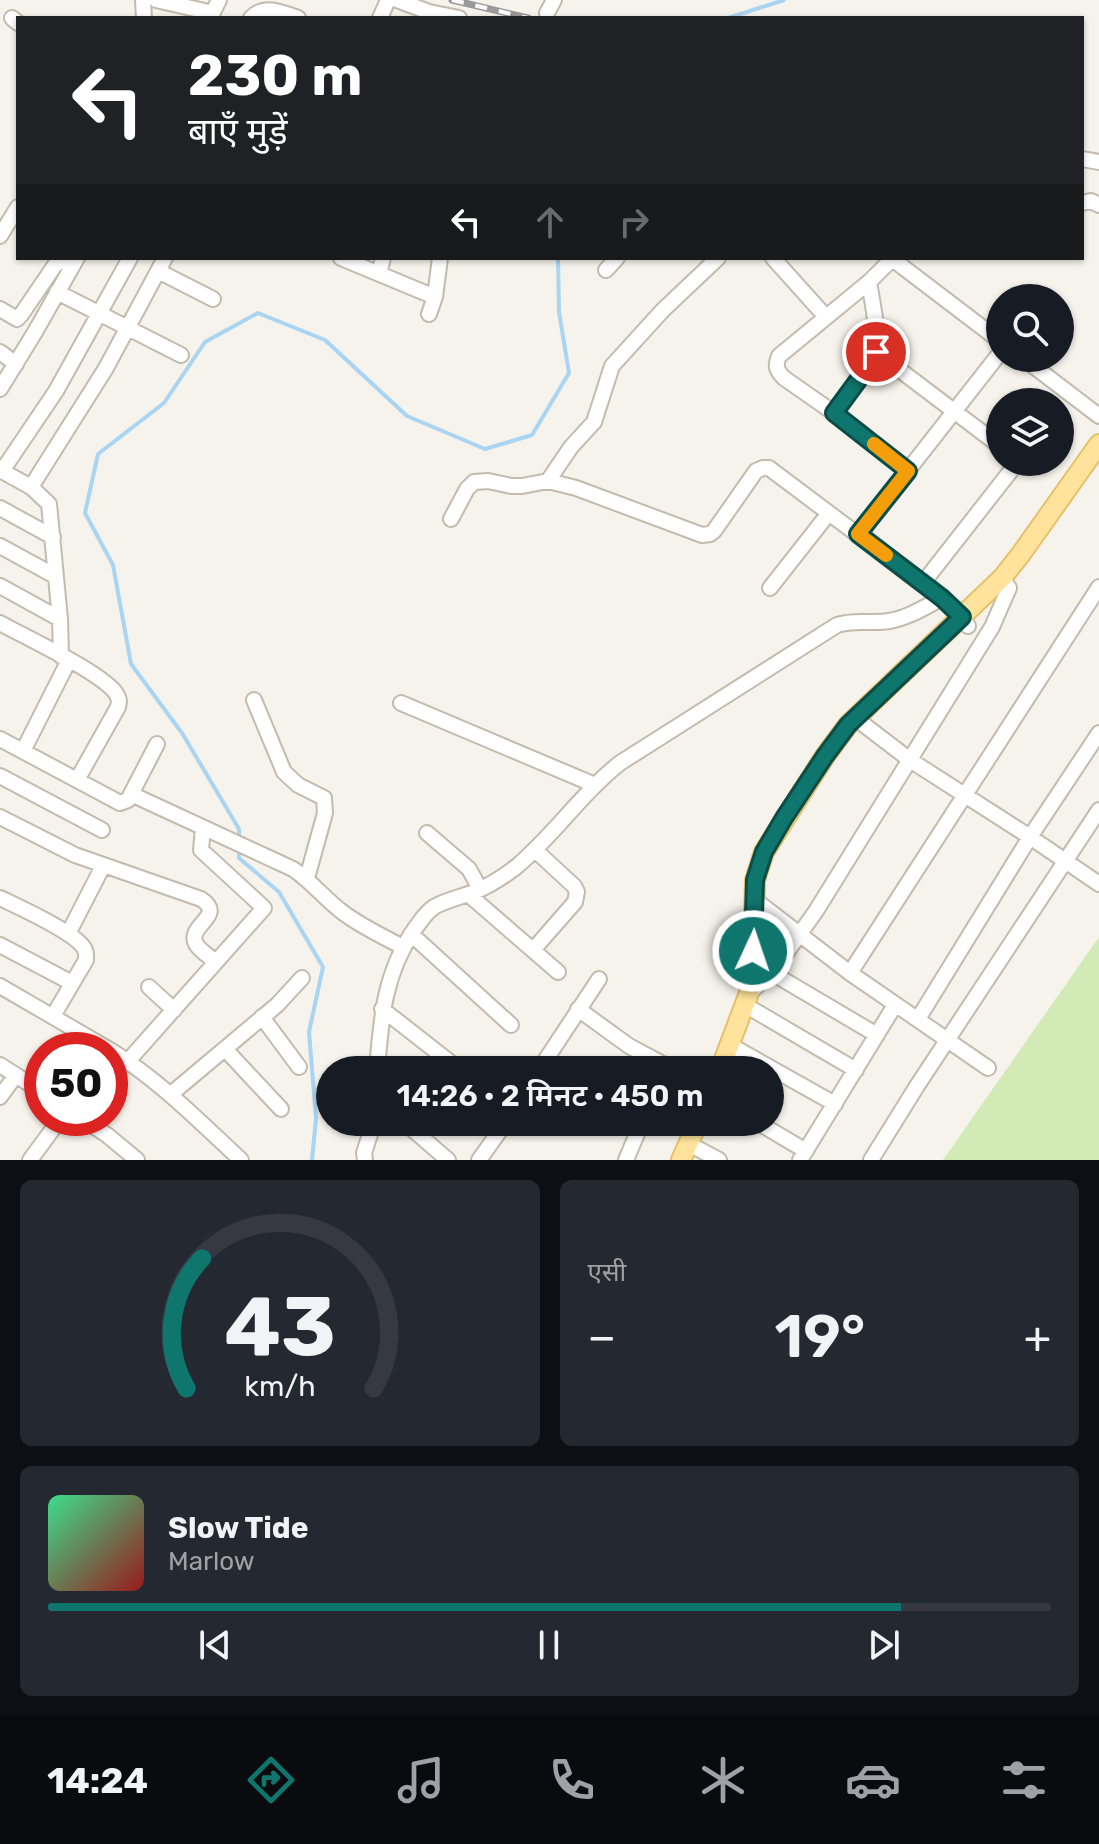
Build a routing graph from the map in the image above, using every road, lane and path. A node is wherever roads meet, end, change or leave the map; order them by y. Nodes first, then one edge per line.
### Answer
1 (156, 0) edge
2 (399, 0) edge
3 (214, 10) edge
4 (433, 15) edge
5 (253, 16) edge
6 (288, 16) edge
7 (16, 210) edge
8 (0, 236) edge
9 (63, 260) edge
10 (75, 260) edge
11 (129, 260) edge
12 (346, 260) edge
13 (382, 260) edge
14 (440, 260) edge
15 (615, 260) edge
16 (716, 260) edge
17 (775, 260) edge
18 (890, 260) edge
19 (895, 260) edge
20 (161, 264) edge
21 (606, 270) dead end
22 (379, 274) junction
23 (869, 282) junction
24 (57, 292) junction
25 (435, 297) junction
26 (213, 299) dead end
27 (0, 309) edge
28 (429, 314) dead end
29 (100, 315) junction
30 (826, 317) junction
31 (127, 328) junction
32 (986, 330) edge
33 (0, 352) edge
34 (876, 352) junction
35 (181, 355) dead end
36 (16, 364) junction
37 (986, 371) edge
38 (1041, 372) edge
39 (0, 389) edge
40 (955, 412) junction
41 (834, 413) junction
42 (1099, 416) edge
43 (986, 435) edge
44 (1099, 444) edge
45 (1099, 466) edge
46 (1, 470) edge
47 (908, 471) junction
48 (1007, 476) edge
49 (548, 481) junction
50 (31, 487) junction
51 (0, 508) edge
52 (829, 513) junction
53 (451, 519) dead end
54 (858, 534) junction
55 (53, 537) junction
56 (0, 546) edge
57 (55, 576) junction
58 (923, 583) junction
59 (1006, 583) junction
60 (0, 586) edge
61 (1099, 587) edge
62 (770, 588) dead end
63 (942, 598) junction
64 (60, 619) junction
65 (965, 622) junction
66 (2, 629) edge
67 (65, 658) junction
68 (254, 700) dead end
69 (401, 703) dead end
70 (860, 720) junction
71 (1099, 733) edge
72 (0, 739) edge
73 (157, 744) dead end
74 (23, 751) junction
75 (910, 760) junction
76 (0, 776) edge
77 (77, 780) junction
78 (595, 785) junction
79 (131, 794) junction
80 (966, 795) junction
81 (1099, 810) edge
82 (0, 817) edge
83 (203, 828) junction
84 (102, 830) dead end
85 (427, 833) dead end
86 (1030, 837) junction
87 (535, 850) junction
88 (1066, 862) junction
89 (103, 866) junction
90 (307, 878) junction
91 (1099, 884) edge
92 (474, 891) junction
93 (0, 898) edge
94 (755, 900) junction
95 (800, 933) junction
96 (68, 934) junction
97 (407, 941) junction
98 (0, 945) edge
99 (533, 950) junction
100 (216, 962) junction
101 (558, 972) dead end
102 (772, 973) junction
103 (850, 973) junction
104 (302, 978) dead end
105 (599, 979) dead end
106 (72, 983) junction
107 (0, 986) edge
108 (149, 987) dead end
109 (747, 999) junction
110 (895, 1005) junction
111 (382, 1009) junction
112 (578, 1009) junction
113 (174, 1010) junction
114 (53, 1016) junction
115 (262, 1017) junction
116 (918, 1019) junction
117 (511, 1025) dead end
118 (80, 1032) edge
119 (877, 1035) junction
120 (948, 1040) junction
121 (730, 1045) junction
122 (225, 1049) junction
123 (378, 1056) edge
124 (442, 1056) edge
125 (548, 1056) edge
126 (646, 1056) edge
127 (726, 1056) edge
128 (128, 1061) joint
129 (0, 1065) edge
130 (299, 1067) dead end
131 (988, 1068) dead end
132 (856, 1070) junction
133 (16, 1075) junction
134 (24, 1080) edge
135 (171, 1094) junction
136 (0, 1097) edge
137 (835, 1104) junction
138 (281, 1109) dead end
139 (48, 1136) edge
140 (108, 1136) edge
141 (369, 1136) edge
142 (420, 1136) edge
143 (496, 1136) edge
144 (636, 1136) edge
145 (777, 1136) edge
146 (690, 1139) edge
147 (803, 1155) edge
148 (30, 1160) edge
149 (137, 1160) edge
150 (241, 1160) edge
151 (365, 1160) edge
152 (448, 1160) edge
153 (479, 1160) edge
154 (626, 1160) edge
155 (719, 1160) edge
156 (871, 1160) edge

1 - 3 street
2 - 4 street
5 - 6 street
7 - 8 street
9 - 27 street
10 - 24 street
11 - 29 street
12 - 22 street
13 - 22 street
14 - 25 street
15 - 21 street
16 - 49 street
17 - 30 street
18 - 23 street
19 - 32 street
20 - 26 street
20 - 31 street
22 - 25 street
23 - 30 street
23 - 34 street
24 - 29 street
24 - 36 street
25 - 28 street
29 - 31 street
29 - 46 street
30 - 41 street
31 - 35 street
31 - 50 street
33 - 36 street
34 - 40 street
34 - 41 street
36 - 39 street
37 - 40 street
38 - 42 street
40 - 43 street
40 - 47 street
41 - 47 street
44 - 59 main road
45 - 59 main road
46 - 50 street
47 - 54 street
48 - 58 street
49 - 52 street
49 - 53 street
50 - 55 street
51 - 55 street
52 - 54 street
52 - 62 street
54 - 58 street
55 - 57 street
56 - 57 street
57 - 64 street
58 - 63 street
59 - 65 main road
59 - 75 street
60 - 64 street
61 - 80 street
63 - 65 street
63 - 78 street
64 - 67 street
65 - 70 main road
66 - 67 street
67 - 74 street
67 - 77 street
68 - 90 street
69 - 78 street
70 - 75 street
70 - 94 main road
71 - 86 street
72 - 74 street
73 - 79 street
74 - 77 street
75 - 80 street
75 - 95 street
76 - 84 street
77 - 79 street
78 - 87 street
79 - 83 street
80 - 86 street
80 - 103 street
81 - 88 street
82 - 89 street
83 - 90 street
83 - 100 street
85 - 92 street
86 - 88 street
86 - 116 street
87 - 92 street
87 - 99 street
88 - 91 street
88 - 120 street
89 - 96 street
89 - 100 street
90 - 97 street
92 - 97 street
92 - 99 street
93 - 96 street
94 - 95 street
94 - 109 main road
95 - 102 street
95 - 103 street
96 - 106 street
97 - 111 street
97 - 117 street
98 - 106 street
99 - 101 street
100 - 113 street
102 - 109 street
102 - 119 street
103 - 110 street
104 - 115 street
105 - 112 street
106 - 114 street
107 - 114 street
108 - 113 street
109 - 121 main road
109 - 132 street
110 - 116 street
110 - 119 street
111 - 123 street
111 - 124 street
112 - 125 street
112 - 126 street
113 - 128 street
114 - 118 street
115 - 122 street
115 - 130 street
116 - 120 street
119 - 132 street
120 - 131 street
120 - 156 street
121 - 127 main road
121 - 137 street
122 - 135 street
122 - 138 street
128 - 135 street
129 - 133 street
132 - 137 street
133 - 134 street
133 - 136 street
135 - 150 street
137 - 147 street
139 - 148 street
140 - 149 street
141 - 151 street
142 - 152 street
143 - 153 street
144 - 154 street
145 - 147 street
146 - 155 street

